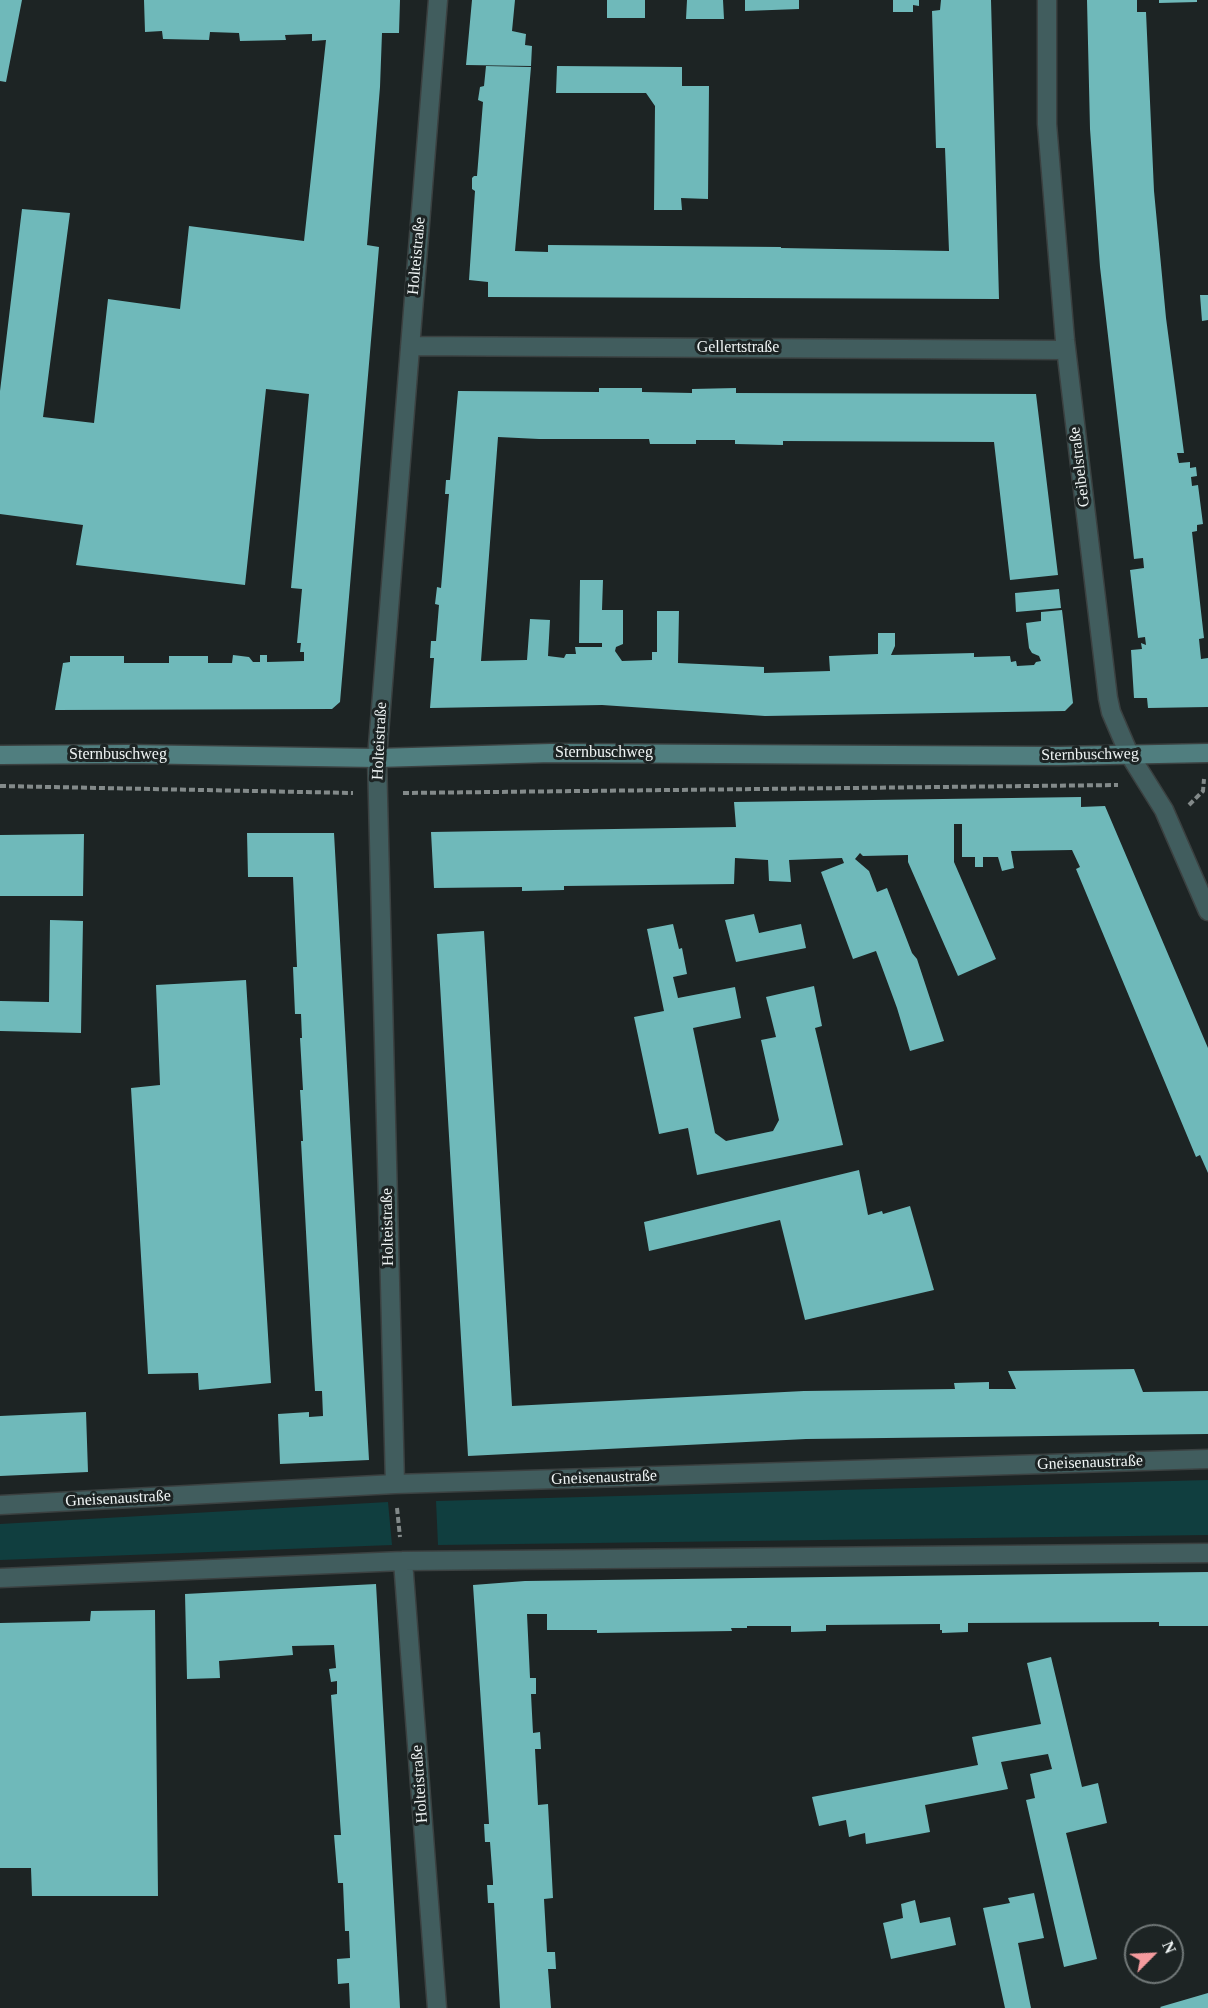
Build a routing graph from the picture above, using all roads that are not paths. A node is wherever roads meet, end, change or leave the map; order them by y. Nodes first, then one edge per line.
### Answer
1 (438, 0) edge
2 (1047, 0) edge
3 (410, 346) junction
4 (1066, 350) junction
5 (1208, 753) edge
6 (1129, 754) junction
7 (0, 755) edge
8 (377, 758) junction
9 (1208, 911) edge
10 (1208, 1459) edge
11 (394, 1484) junction
12 (0, 1505) edge
13 (1208, 1553) edge
14 (403, 1561) junction
15 (0, 1578) edge
16 (437, 2008) edge

1 - 3 street, Holteistraße
2 - 4 street, Geibelstraße
3 - 4 street, Gellertstraße
3 - 8 street, Holteistraße
4 - 6 street, Geibelstraße
5 - 6 main road, Sternbuschweg
6 - 8 main road, Sternbuschweg
6 - 9 street, Geibelstraße
7 - 8 main road, Sternbuschweg
8 - 11 street, Holteistraße
10 - 11 street, Gneisenaustraße
11 - 12 street, Gneisenaustraße
13 - 14 street
14 - 15 street
14 - 16 street, Holteistraße

